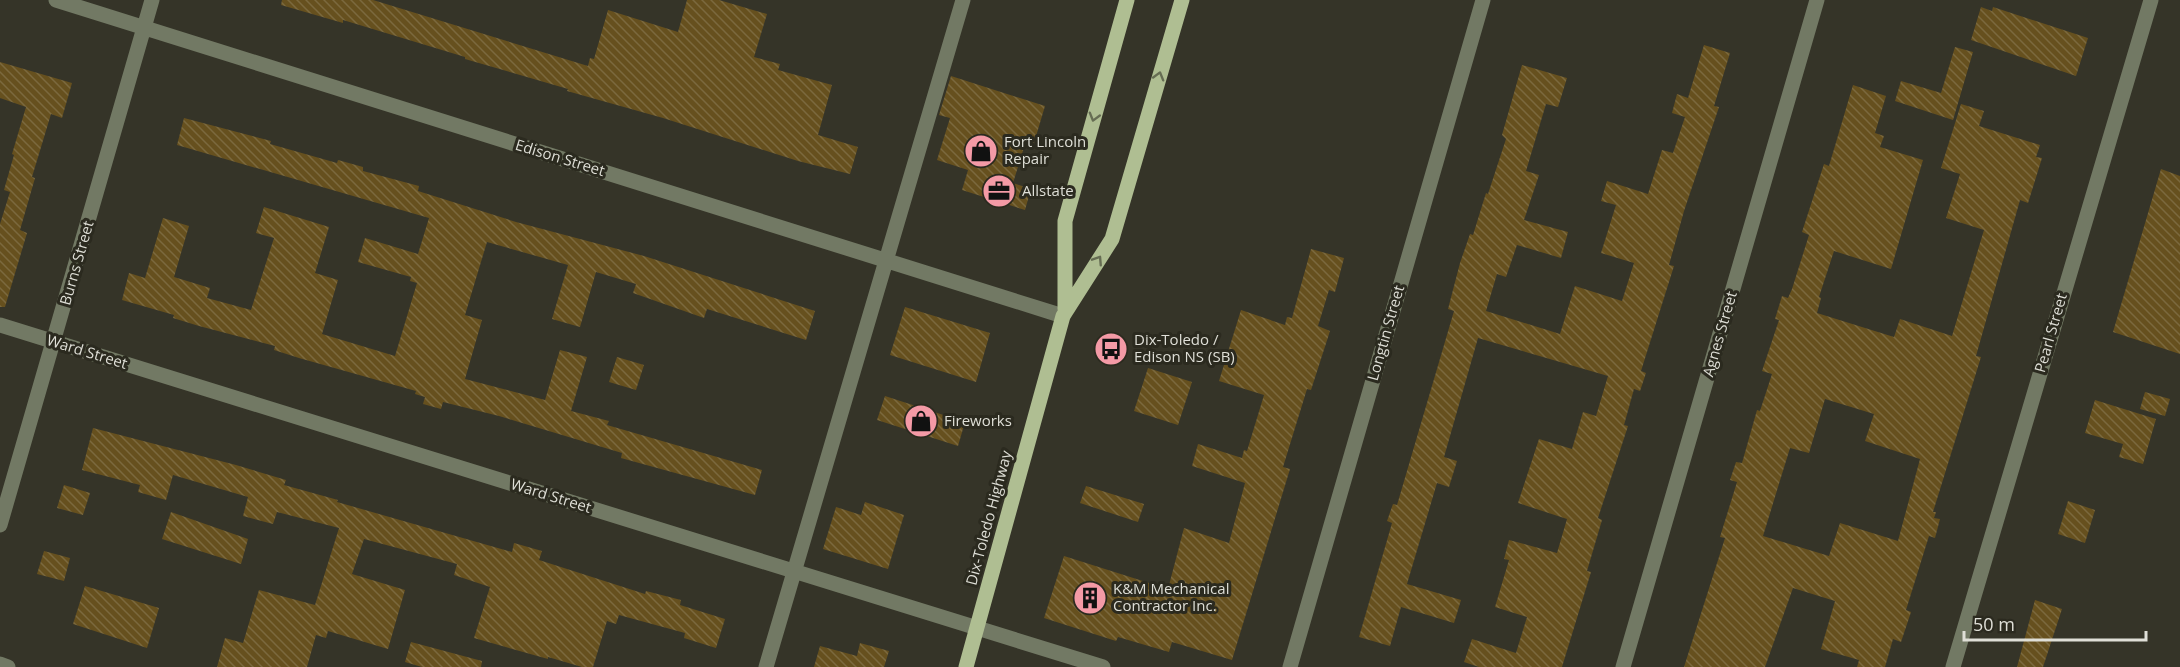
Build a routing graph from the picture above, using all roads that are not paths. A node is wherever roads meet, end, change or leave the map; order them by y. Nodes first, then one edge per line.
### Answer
1 (56, 0) edge
2 (152, 0) edge
3 (963, 0) edge
4 (1127, 0) edge
5 (1182, 0) edge
6 (1483, 0) edge
7 (1817, 0) edge
8 (2151, 0) edge
9 (144, 28) junction
10 (886, 260) junction
11 (1064, 312) junction
12 (0, 325) edge
13 (54, 342) junction
14 (0, 525) edge
15 (795, 571) junction
16 (978, 628) junction
17 (0, 664) edge
18 (8, 667) edge
19 (766, 667) edge
20 (966, 667) edge
21 (1103, 667) edge
22 (1290, 667) edge
23 (1623, 667) edge
24 (1953, 667) edge

1 - 9 street, Edison Street
2 - 9 street, Burns Street
3 - 10 street
4 -> 11 main road, Dix-Toledo Highway
11 -> 5 main road, Dix-Toledo Highway
6 - 22 street, Longtin Street
7 - 23 street, Agnes Street
8 - 24 street, Pearl Street
9 - 10 street, Edison Street
9 - 13 street, Burns Street
10 - 11 street, Edison Street
10 - 15 street
11 - 16 main road, Dix-Toledo Highway
12 - 13 street, Ward Street
13 - 14 street, Burns Street
13 - 15 street, Ward Street
15 - 16 street, Ward Street
15 - 19 street
16 - 20 main road, Dix-Toledo Highway
16 - 21 street, Ward Street
17 - 18 street

